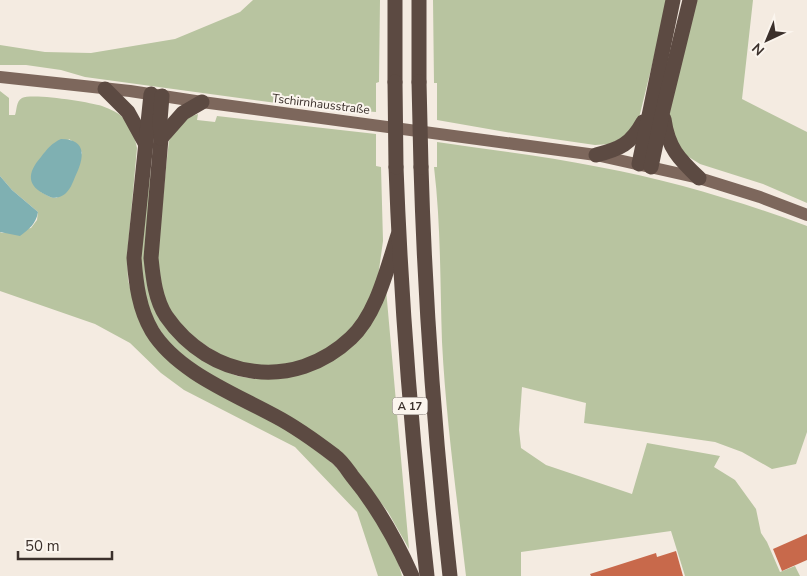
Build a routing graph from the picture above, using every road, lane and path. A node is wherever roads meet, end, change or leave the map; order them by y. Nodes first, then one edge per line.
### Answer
1 (395, 0) edge
2 (419, 0) edge
3 (673, 0) edge
4 (690, 0) edge
5 (0, 77) edge
6 (105, 89) junction
7 (156, 95) junction
8 (202, 102) junction
9 (663, 110) junction
10 (648, 114) junction
11 (161, 138) junction
12 (145, 143) junction
13 (596, 155) junction
14 (645, 165) junction
15 (700, 178) junction
16 (807, 215) edge
17 (398, 235) junction
18 (412, 576) edge
19 (427, 576) edge
20 (450, 576) edge

1 - 17 highway, A 17, bridge
2 - 20 highway, A 17, bridge
3 - 10 highway
4 - 9 highway
5 - 6 main road, Tschirnhausstraße
6 - 7 main road, Tschirnhausstraße
6 - 12 highway
7 - 8 main road, Tschirnhausstraße
7 - 11 highway
7 - 12 highway
8 - 11 highway
8 - 13 main road, Tschirnhausstraße
9 - 14 highway
9 - 15 highway
10 - 13 highway
10 - 14 highway
11 - 17 highway
12 - 18 highway
13 - 14 main road, Tschirnhausstraße
14 - 15 main road, Tschirnhausstraße
15 - 16 main road, Tschirnhausstraße
17 - 19 highway, A 17

